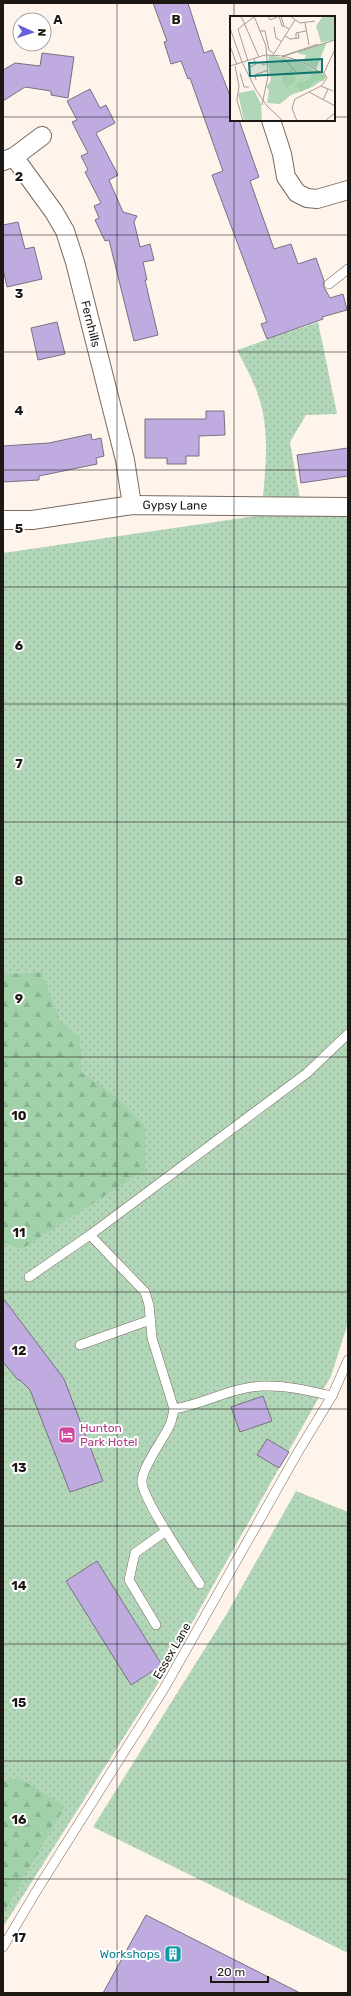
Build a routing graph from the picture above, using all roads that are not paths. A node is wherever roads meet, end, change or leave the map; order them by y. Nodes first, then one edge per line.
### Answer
1 (271, 121) edge
2 (42, 136) dead end
3 (8, 159) edge
4 (348, 190) edge
5 (348, 269) edge
6 (329, 284) dead end
7 (132, 505) junction
8 (348, 507) edge
9 (3, 520) edge
10 (348, 1034) edge
11 (90, 1235) junction
12 (29, 1276) dead end
13 (150, 1320) junction
14 (80, 1345) dead end
15 (348, 1360) edge
16 (332, 1396) junction
17 (174, 1409) junction
18 (166, 1531) junction
19 (200, 1584) dead end
20 (156, 1625) dead end
21 (3, 1947) edge

1 - 4 street
2 - 3 street, Fernhills
3 - 7 street, Fernhills
5 - 6 lane
7 - 8 street, Gypsy Lane
7 - 9 street, Gypsy Lane
10 - 11 lane
11 - 12 lane
11 - 13 lane
13 - 14 lane
13 - 17 lane
15 - 16 lane, Essex Lane
16 - 17 lane
16 - 21 lane, Essex Lane
17 - 18 lane
18 - 19 lane
18 - 20 lane

